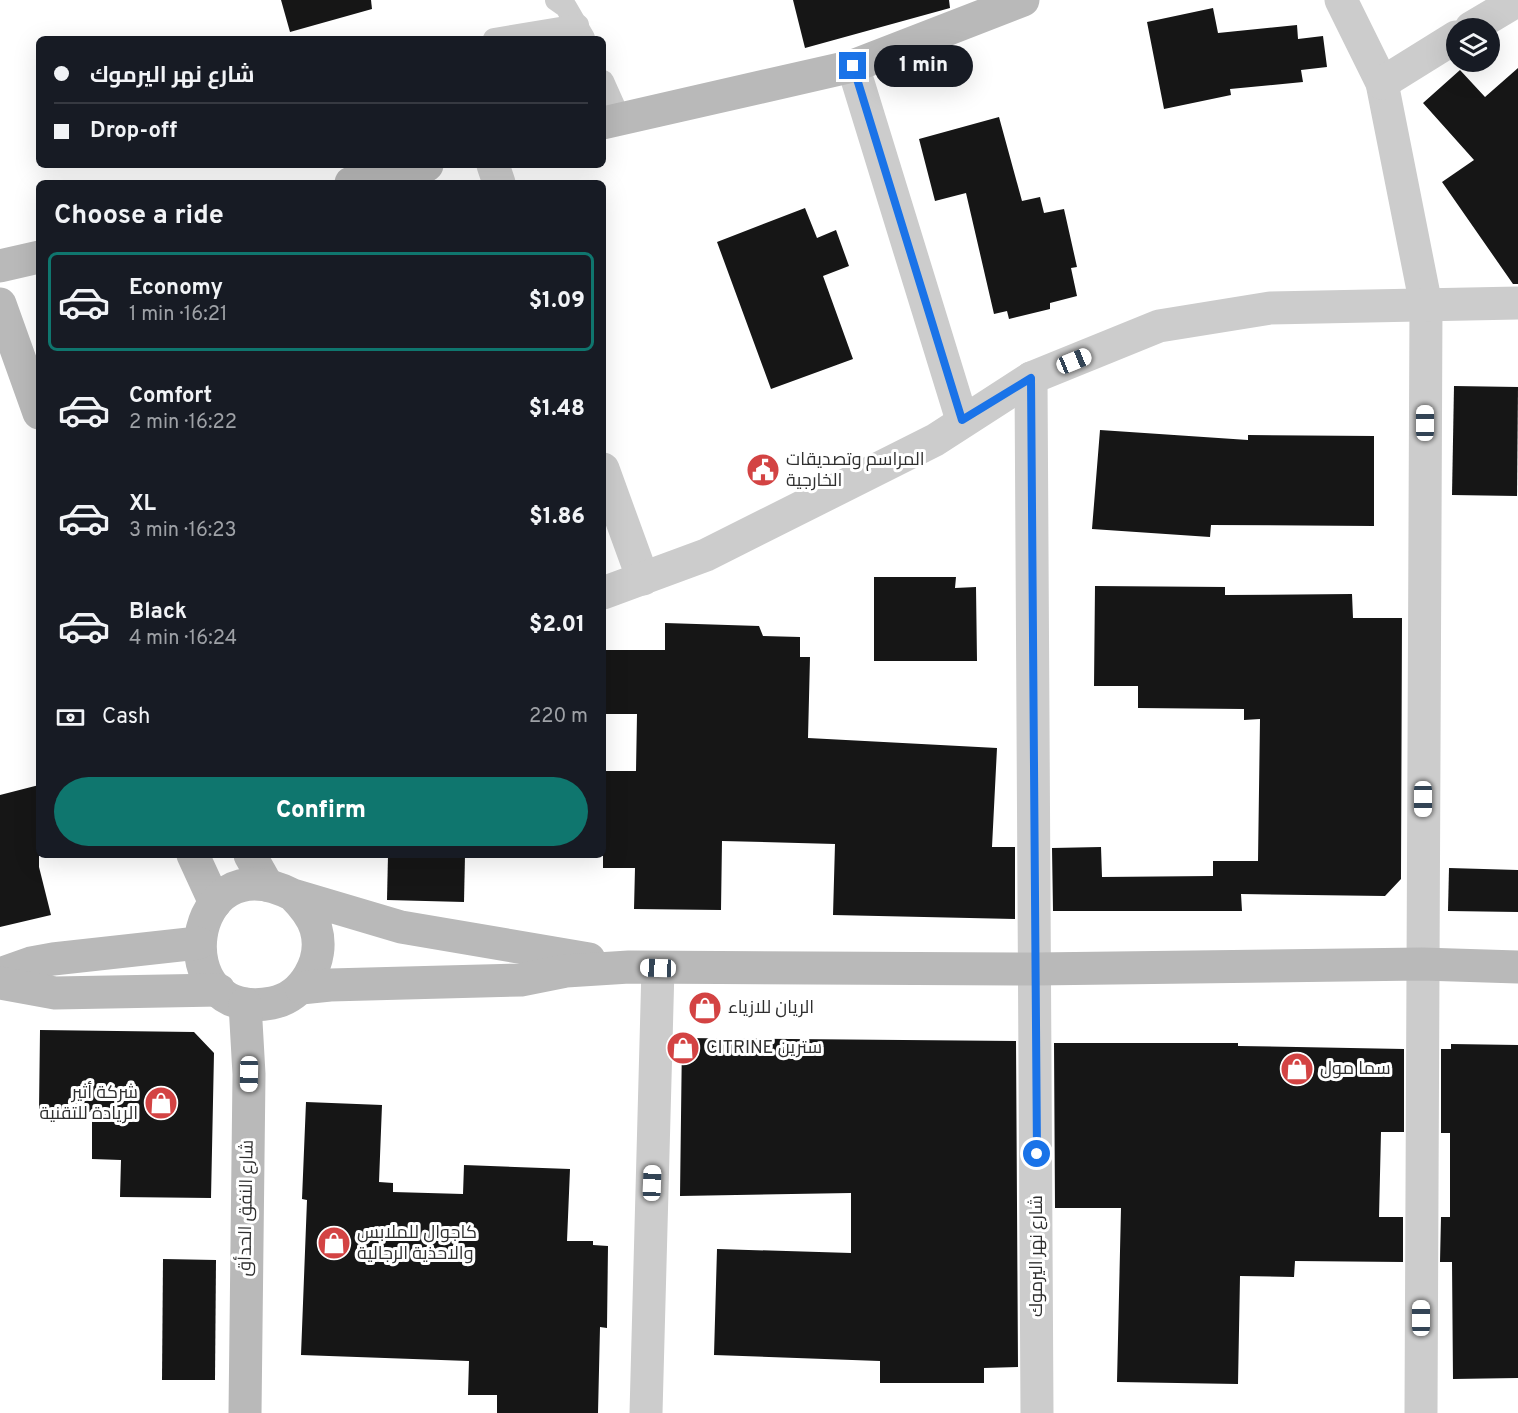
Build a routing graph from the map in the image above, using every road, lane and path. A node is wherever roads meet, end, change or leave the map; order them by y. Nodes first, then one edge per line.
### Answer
1 (556, 0) edge
2 (1023, 0) edge
3 (1341, 0) edge
4 (1518, 0) edge
5 (1488, 18) edge
6 (581, 32) edge
7 (531, 36) edge
8 (1446, 43) edge
9 (853, 66) junction
10 (1382, 83) junction
11 (606, 96) edge
12 (611, 121) edge
13 (414, 168) edge
14 (364, 180) edge
15 (36, 258) edge
16 (0, 267) edge
17 (0, 303) edge
18 (1518, 303) edge
19 (1426, 305) junction
20 (1031, 378) junction
21 (36, 405) edge
22 (962, 420) junction
23 (606, 477) edge
24 (643, 579) junction
25 (606, 592) edge
26 (194, 858) edge
27 (253, 858) edge
28 (280, 890) junction
29 (215, 903) junction
30 (198, 943) junction
31 (1422, 964) junction
32 (1518, 967) edge
33 (644, 968) junction
34 (1035, 969) junction
35 (0, 974) edge
36 (0, 983) edge
37 (301, 988) junction
38 (232, 997) junction
39 (245, 1413) edge
40 (646, 1413) edge
41 (1037, 1413) edge
42 (1421, 1413) edge

1 - 6 lane
2 - 9 main road
3 - 10 street
4 - 5 street
6 - 7 lane
8 - 10 street
9 - 12 main road
9 - 22 street
10 - 19 street
11 - 12 lane
13 - 14 main road
15 - 16 main road
17 - 21 main road
18 - 19 street
19 - 20 street
19 - 31 street
20 - 22 street
20 - 34 street, شارع نهر اليرموك
22 - 24 street
23 - 24 street
24 - 25 street
26 - 29 main road
27 - 28 main road
28 - 29 main road
28 - 33 main road
28 - 37 main road
29 - 30 main road
30 - 35 main road
30 - 38 main road
31 - 32 main road
31 - 34 main road
31 - 42 street
33 - 34 main road
33 - 37 main road
33 - 40 street
34 - 41 street, شارع نهر اليرموك
36 - 38 main road
37 - 38 main road
38 - 39 main road, شارع النفق الحدأق

